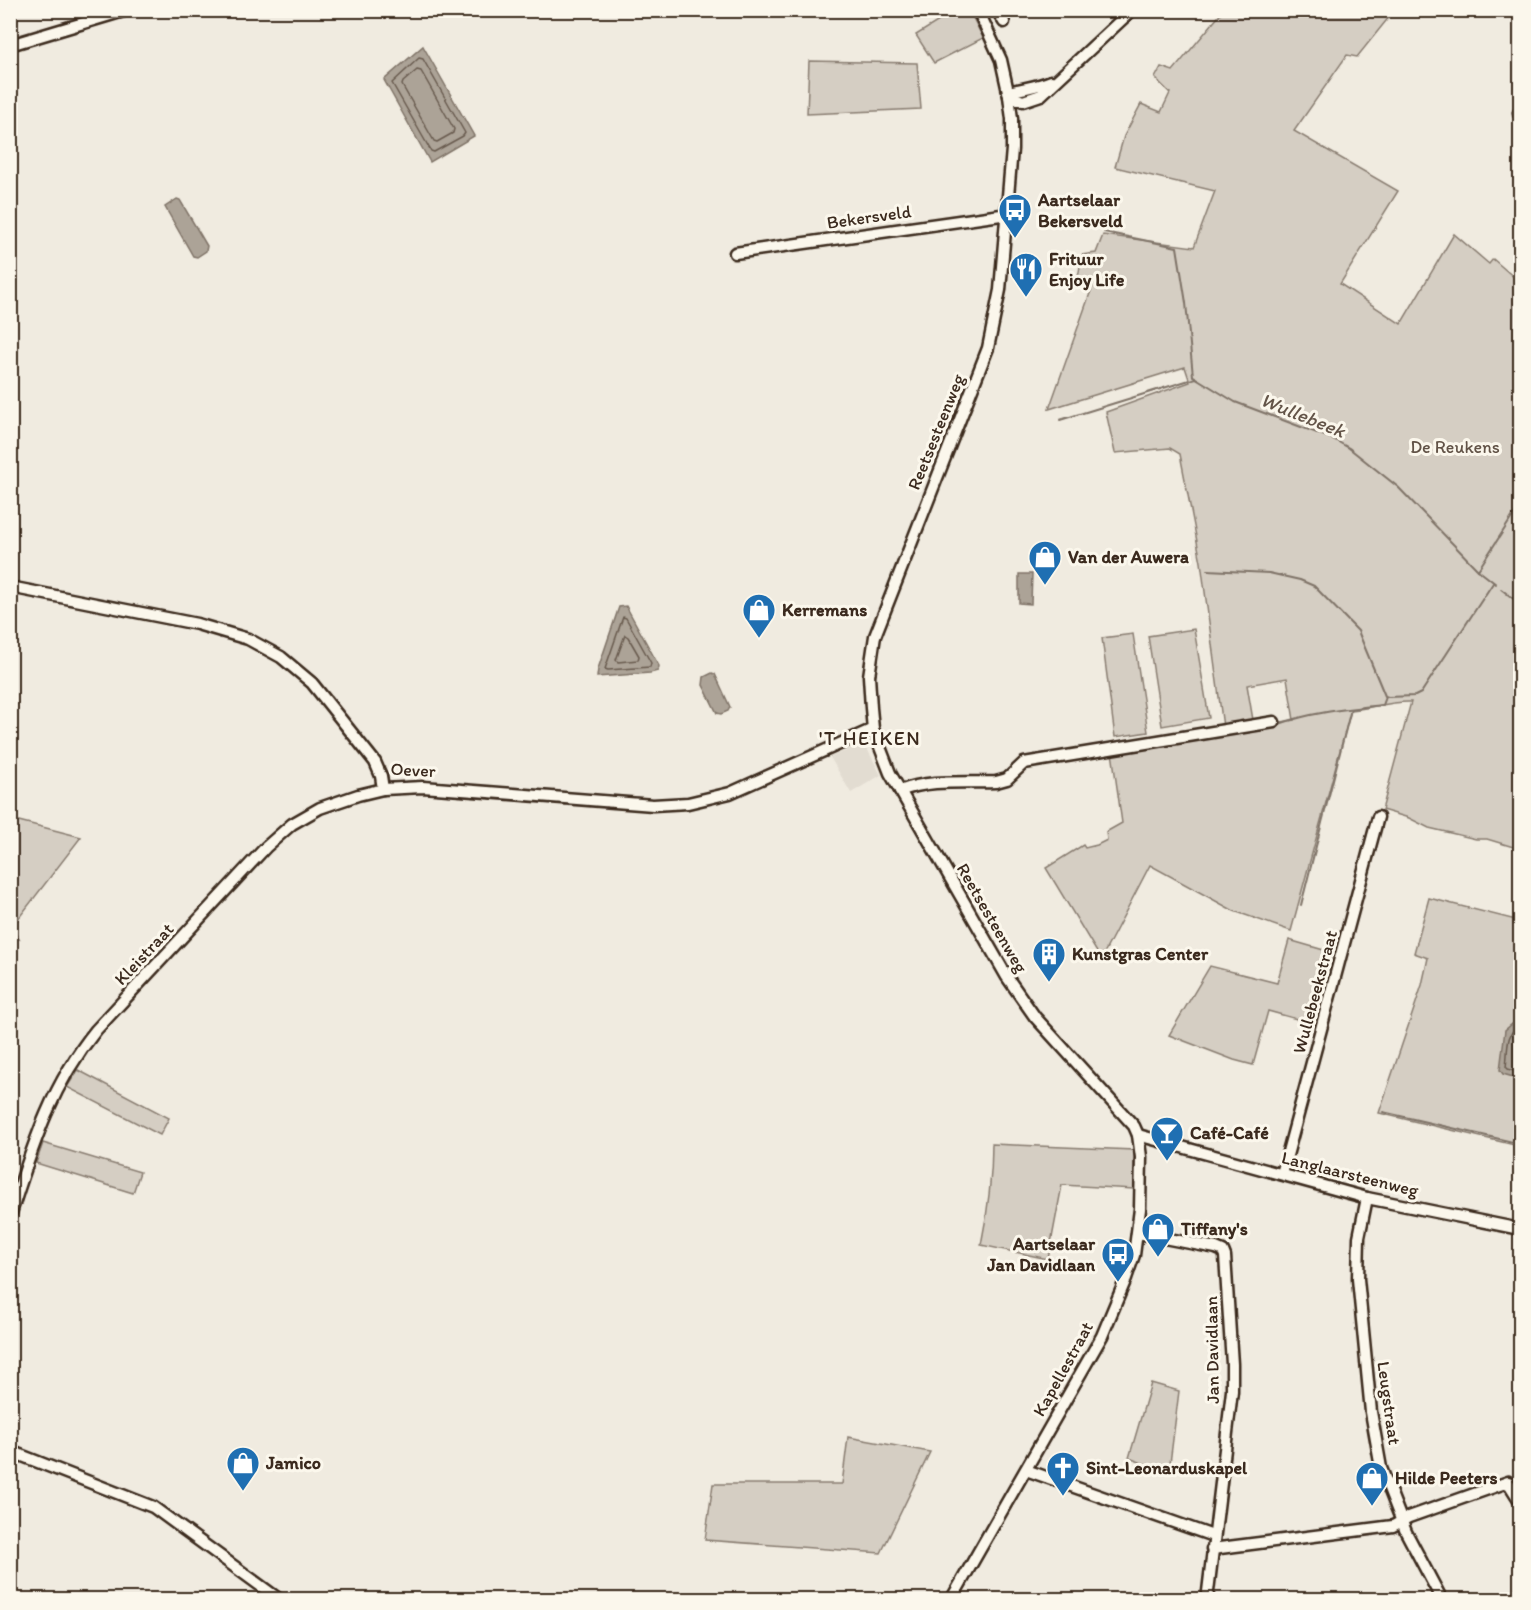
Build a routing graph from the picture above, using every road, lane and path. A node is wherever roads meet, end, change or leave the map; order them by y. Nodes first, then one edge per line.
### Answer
1 (127, 10) edge
2 (978, 10) edge
3 (997, 10) edge
4 (1132, 10) edge
5 (1004, 22) dead end
6 (10, 45) edge
7 (1004, 73) junction
8 (1054, 80) junction
9 (1023, 87) junction
10 (1009, 94) junction
11 (1023, 101) junction
12 (1012, 119) junction
13 (1008, 214) junction
14 (735, 253) dead end
15 (10, 588) edge
16 (1274, 722) dead end
17 (873, 729) junction
18 (383, 789) junction
19 (900, 791) junction
20 (1378, 817) dead end
21 (1138, 1135) junction
22 (1282, 1174) junction
23 (1367, 1198) junction
24 (10, 1216) edge
25 (1521, 1229) edge
26 (1138, 1233) junction
27 (10, 1451) edge
28 (1026, 1470) junction
29 (1521, 1501) edge
30 (1402, 1521) junction
31 (1213, 1536) junction
32 (1212, 1549) junction
33 (280, 1599) edge
34 (951, 1599) edge
35 (1207, 1599) edge
36 (1442, 1599) edge

1 - 6 street
2 - 7 street, Reetsesteenweg
3 - 5 street
4 - 8 street
7 - 9 street
7 - 10 street, Reetsesteenweg
8 - 9 street
8 - 11 street
9 - 10 street
10 - 11 street
10 - 12 street, Reetsesteenweg
11 - 12 street
12 - 13 street, Reetsesteenweg
13 - 14 street, Bekersveld
13 - 17 street, Reetsesteenweg
15 - 18 street, Oever
16 - 19 street
17 - 18 street, Oever
17 - 19 street, Reetsesteenweg
18 - 24 street, Kleistraat
19 - 21 street, Reetsesteenweg
20 - 22 street, Wullebeekstraat
21 - 22 street, Langlaarsteenweg
21 - 26 street, Kapellestraat
22 - 23 street, Langlaarsteenweg
23 - 25 street, Langlaarsteenweg
23 - 30 street, Leugstraat
26 - 28 street, Kapellestraat
26 - 31 street, Jan Davidlaan
27 - 33 street
28 - 31 street
28 - 34 street, Kapellestraat
29 - 30 street
30 - 32 street
30 - 36 street, Leugstraat
31 - 32 street, Jan Davidlaan
32 - 35 street, Jan Davidlaan

